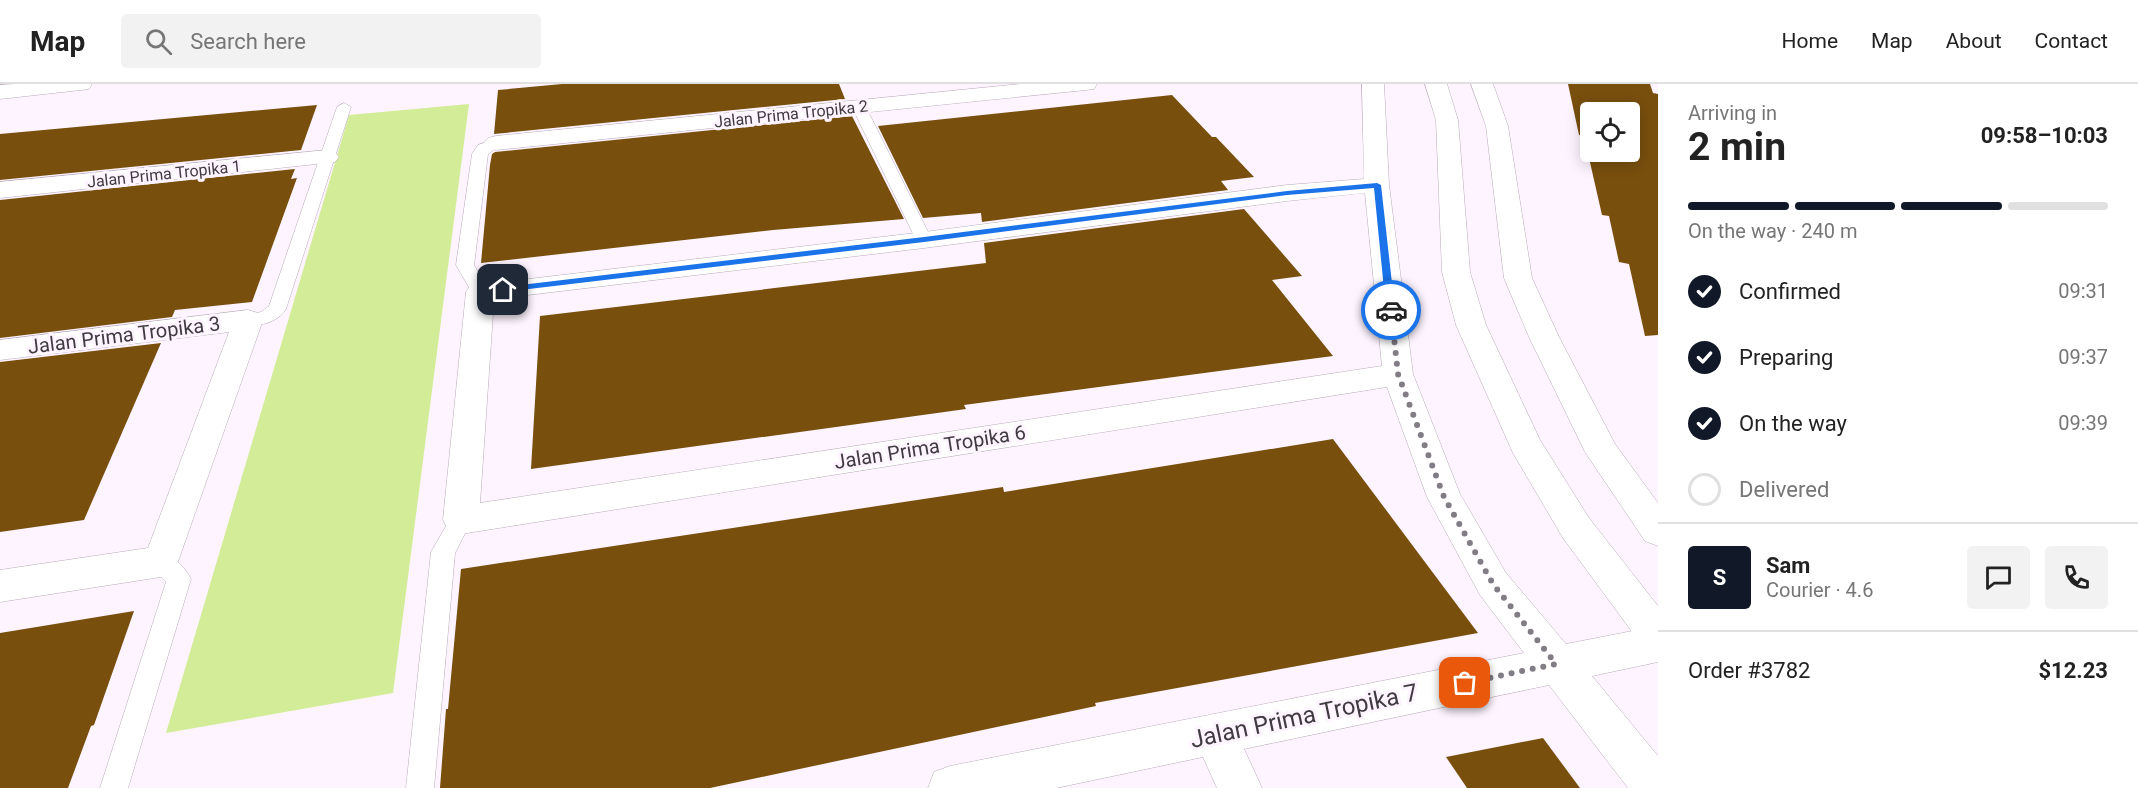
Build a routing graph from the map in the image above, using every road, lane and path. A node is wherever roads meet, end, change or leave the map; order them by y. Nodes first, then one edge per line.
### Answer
1 (81, 84) edge
2 (1086, 84) edge
3 (1373, 84) edge
4 (1436, 84) edge
5 (1482, 84) edge
6 (11, 89) edge
7 (344, 107) dead end
8 (859, 107) junction
9 (496, 143) joint
10 (327, 157) junction
11 (1377, 185) junction
12 (0, 190) edge
13 (924, 240) junction
14 (480, 292) junction
15 (248, 320) junction
16 (0, 350) edge
17 (1398, 374) junction
18 (461, 520) junction
19 (1658, 531) edge
20 (161, 562) junction
21 (0, 586) edge
22 (1658, 636) edge
23 (1658, 644) edge
24 (1556, 664) junction
25 (1214, 735) junction
26 (114, 788) edge
27 (420, 788) edge
28 (950, 788) edge
29 (1240, 788) edge
30 (1656, 788) edge

1 - 6 street
2 - 8 street, Jalan Prima Tropika 2
3 - 11 street
4 - 22 street
5 - 19 street
7 - 10 lane
8 - 9 street, Jalan Prima Tropika 2
8 - 13 lane
9 - 14 lane
10 - 12 street, Jalan Prima Tropika 1
10 - 15 lane
11 - 13 street
11 - 17 street
13 - 14 street
14 - 18 street
15 - 16 street, Jalan Prima Tropika 3
15 - 20 street
17 - 18 street, Jalan Prima Tropika 6
17 - 24 street
18 - 27 lane
20 - 21 street
20 - 26 lane
23 - 24 street, Jalan Prima Tropika 7
24 - 25 street, Jalan Prima Tropika 7
24 - 30 street
25 - 28 street, Jalan Prima Tropika 7
25 - 29 street

